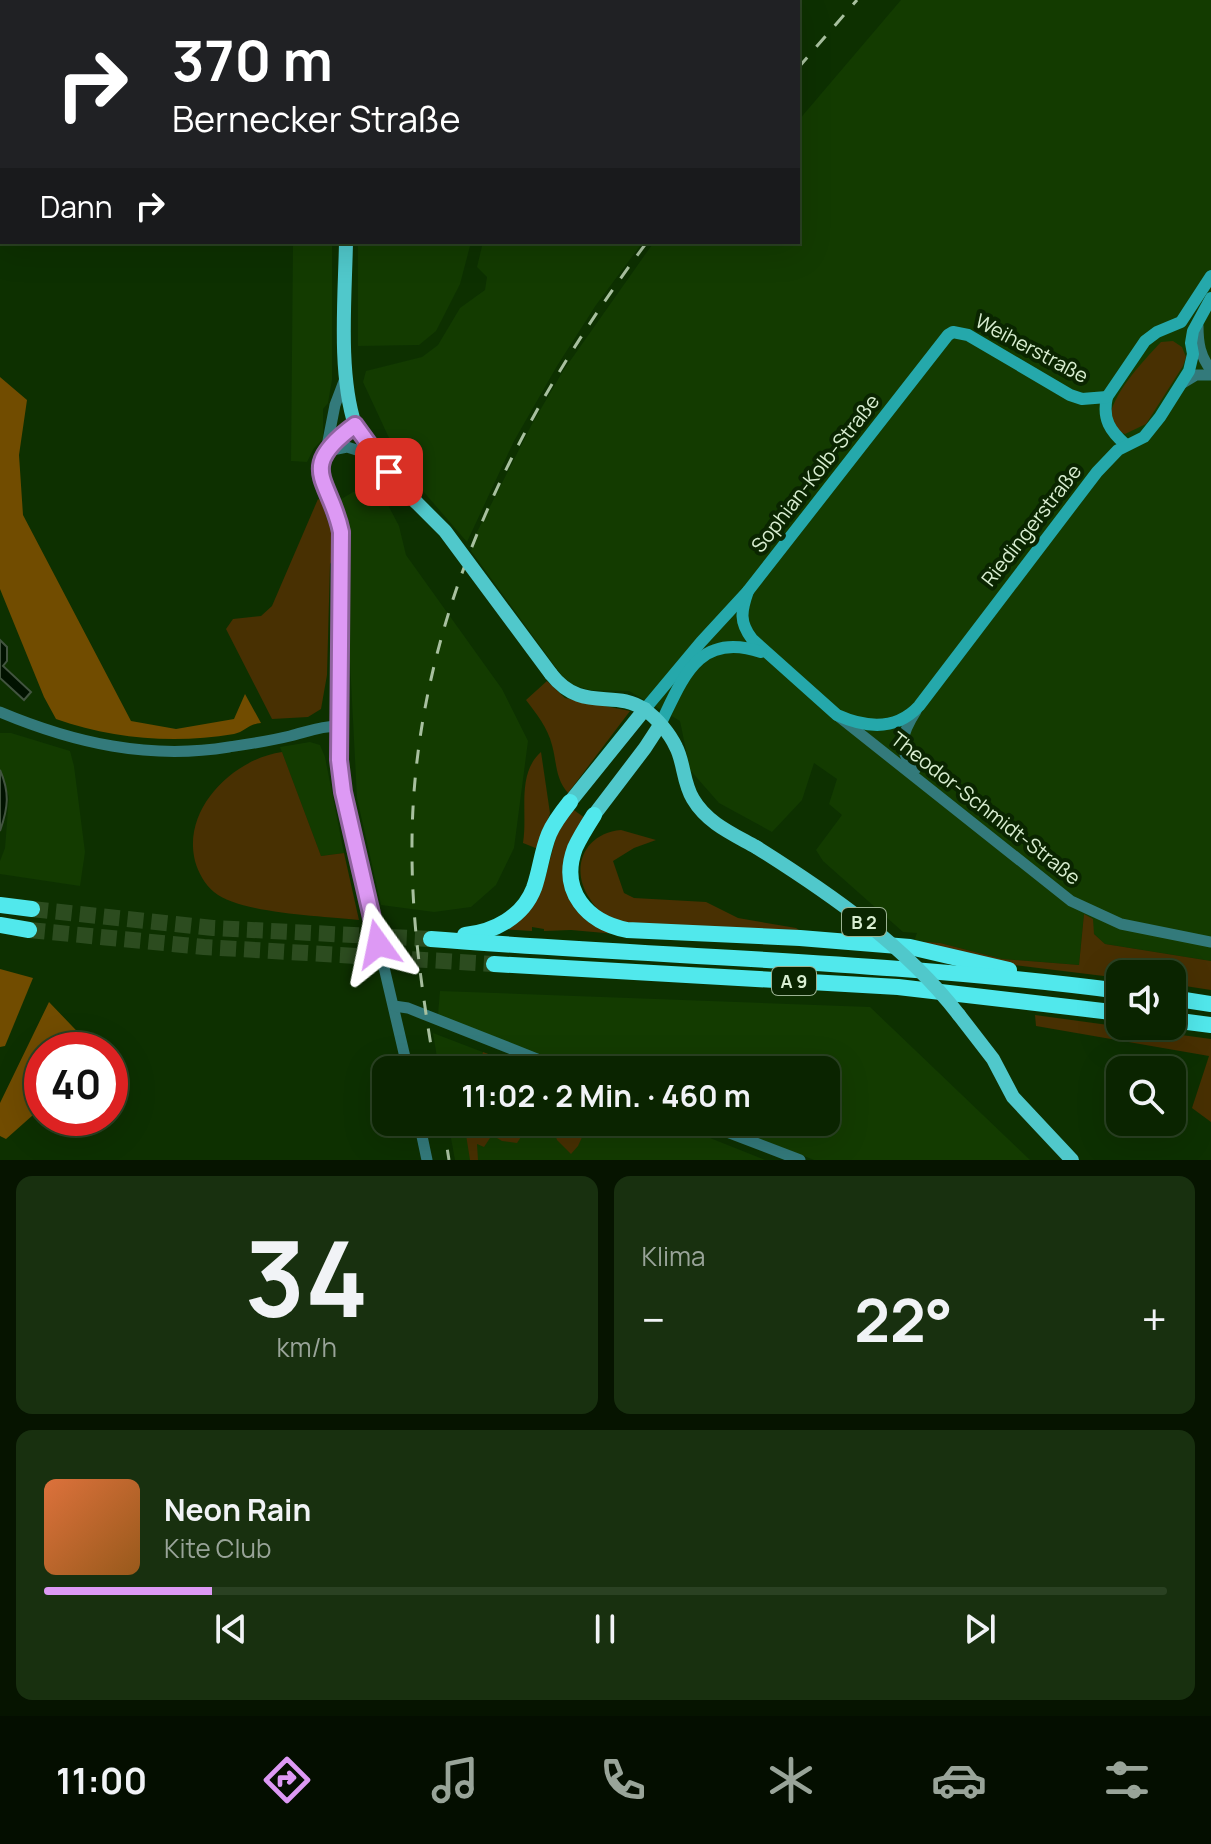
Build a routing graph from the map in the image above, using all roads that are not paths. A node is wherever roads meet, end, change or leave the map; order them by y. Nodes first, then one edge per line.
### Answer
1 (346, 244) edge
2 (1211, 276) edge
3 (1211, 298) edge
4 (1198, 321) junction
5 (1168, 329) junction
6 (1192, 348) junction
7 (346, 367) junction
8 (1211, 372) edge
9 (914, 379) joint
10 (1181, 385) junction
11 (1107, 397) junction
12 (355, 425) junction
13 (1132, 442) junction
14 (326, 451) junction
15 (363, 452) dead end
16 (748, 591) junction
17 (764, 653) junction
18 (919, 706) junction
19 (645, 709) junction
20 (0, 712) edge
21 (837, 715) junction
22 (660, 725) junction
23 (338, 726) junction
24 (932, 788) junction
25 (570, 802) joint
26 (594, 815) joint
27 (0, 905) edge
28 (32, 909) tunnel mouth
29 (0, 925) edge
30 (29, 930) tunnel mouth
31 (1211, 942) edge
32 (494, 964) tunnel mouth
33 (1033, 980) junction
34 (1106, 989) edge
35 (1186, 1000) edge
36 (1211, 1004) edge
37 (394, 1006) junction
38 (1106, 1011) edge
39 (1186, 1022) edge
40 (1211, 1025) edge
41 (405, 1056) edge
42 (530, 1056) edge
43 (422, 1136) edge
44 (737, 1136) edge
45 (427, 1160) edge
46 (800, 1160) edge
47 (1072, 1160) edge

1 - 7 main road
2 - 5 main road
3 - 4 main road, Riedingerstraße
4 - 6 main road, Riedingerstraße
4 - 8 street
5 - 6 main road
5 - 11 main road
6 - 8 street
6 - 10 main road, Riedingerstraße
7 - 12 main road
7 - 14 street
8 - 10 street
9 - 11 main road, Weiherstraße
9 - 16 main road, Sophian-Kolb-Straße
10 - 13 main road, Riedingerstraße
11 - 13 main road
12 - 14 street
12 - 19 main road, bridge
13 - 18 main road, Riedingerstraße
14 - 15 street
14 - 23 street
16 - 17 main road, Theodor-Schmidt-Straße
16 - 19 main road, Sophian-Kolb-Straße
17 - 21 main road, Theodor-Schmidt-Straße
17 - 22 main road
18 - 21 main road, Riedingerstraße
18 - 24 street
19 - 22 main road, B 2
19 - 25 main road
20 - 23 street
21 - 24 street, Theodor-Schmidt-Straße
22 - 26 main road
22 - 47 main road, B 2, bridge
23 - 37 street
24 - 31 street, Theodor-Schmidt-Straße
25 - 33 highway, A 9
26 - 33 highway
27 - 28 highway
29 - 30 highway
32 - 38 highway, A 9
33 - 34 highway, A 9
35 - 36 highway
37 - 41 street
37 - 42 street
39 - 40 highway
43 - 45 street
44 - 46 street

